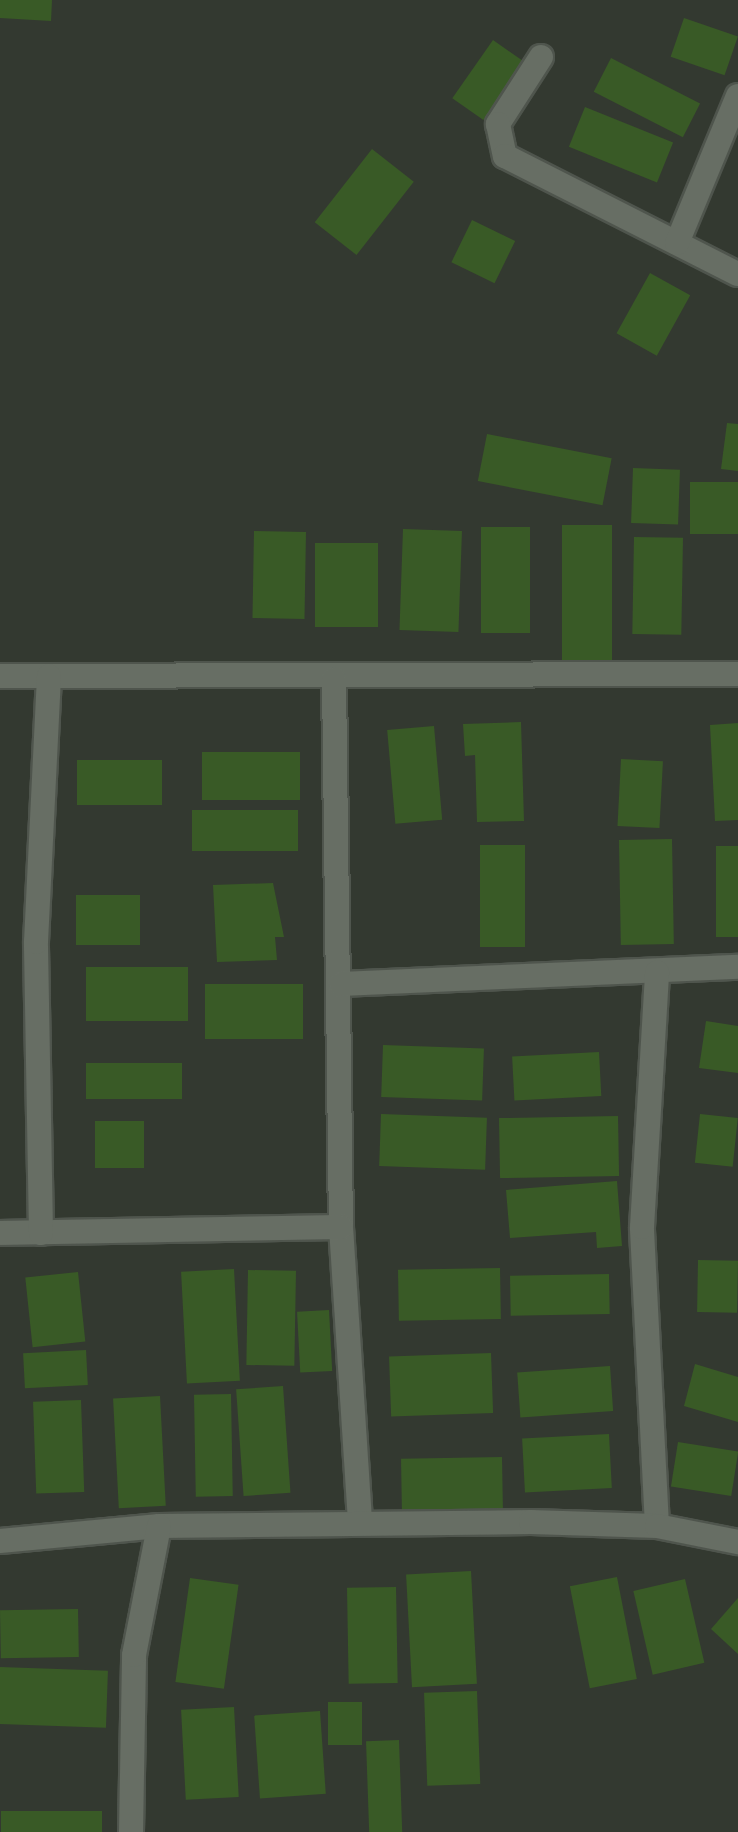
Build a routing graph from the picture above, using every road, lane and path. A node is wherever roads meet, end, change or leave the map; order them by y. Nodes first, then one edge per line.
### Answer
1 (541, 57) dead end
2 (738, 96) edge
3 (677, 243) junction
4 (738, 274) edge
5 (738, 674) edge
6 (0, 676) edge
7 (49, 676) junction
8 (334, 679) junction
9 (738, 967) edge
10 (657, 972) junction
11 (341, 984) junction
12 (341, 1227) junction
13 (0, 1233) edge
14 (41, 1233) junction
15 (360, 1522) junction
16 (159, 1526) junction
17 (657, 1526) junction
18 (0, 1541) edge
19 (738, 1542) edge
20 (131, 1832) edge

1 - 3 street
2 - 3 street
3 - 4 street
5 - 8 street
6 - 7 street
7 - 8 street
7 - 14 street
8 - 11 street
9 - 10 street
10 - 11 street
10 - 17 street
11 - 12 street
12 - 14 street
12 - 15 street
13 - 14 street
15 - 16 street
15 - 17 street
16 - 18 street
16 - 20 street
17 - 19 street

